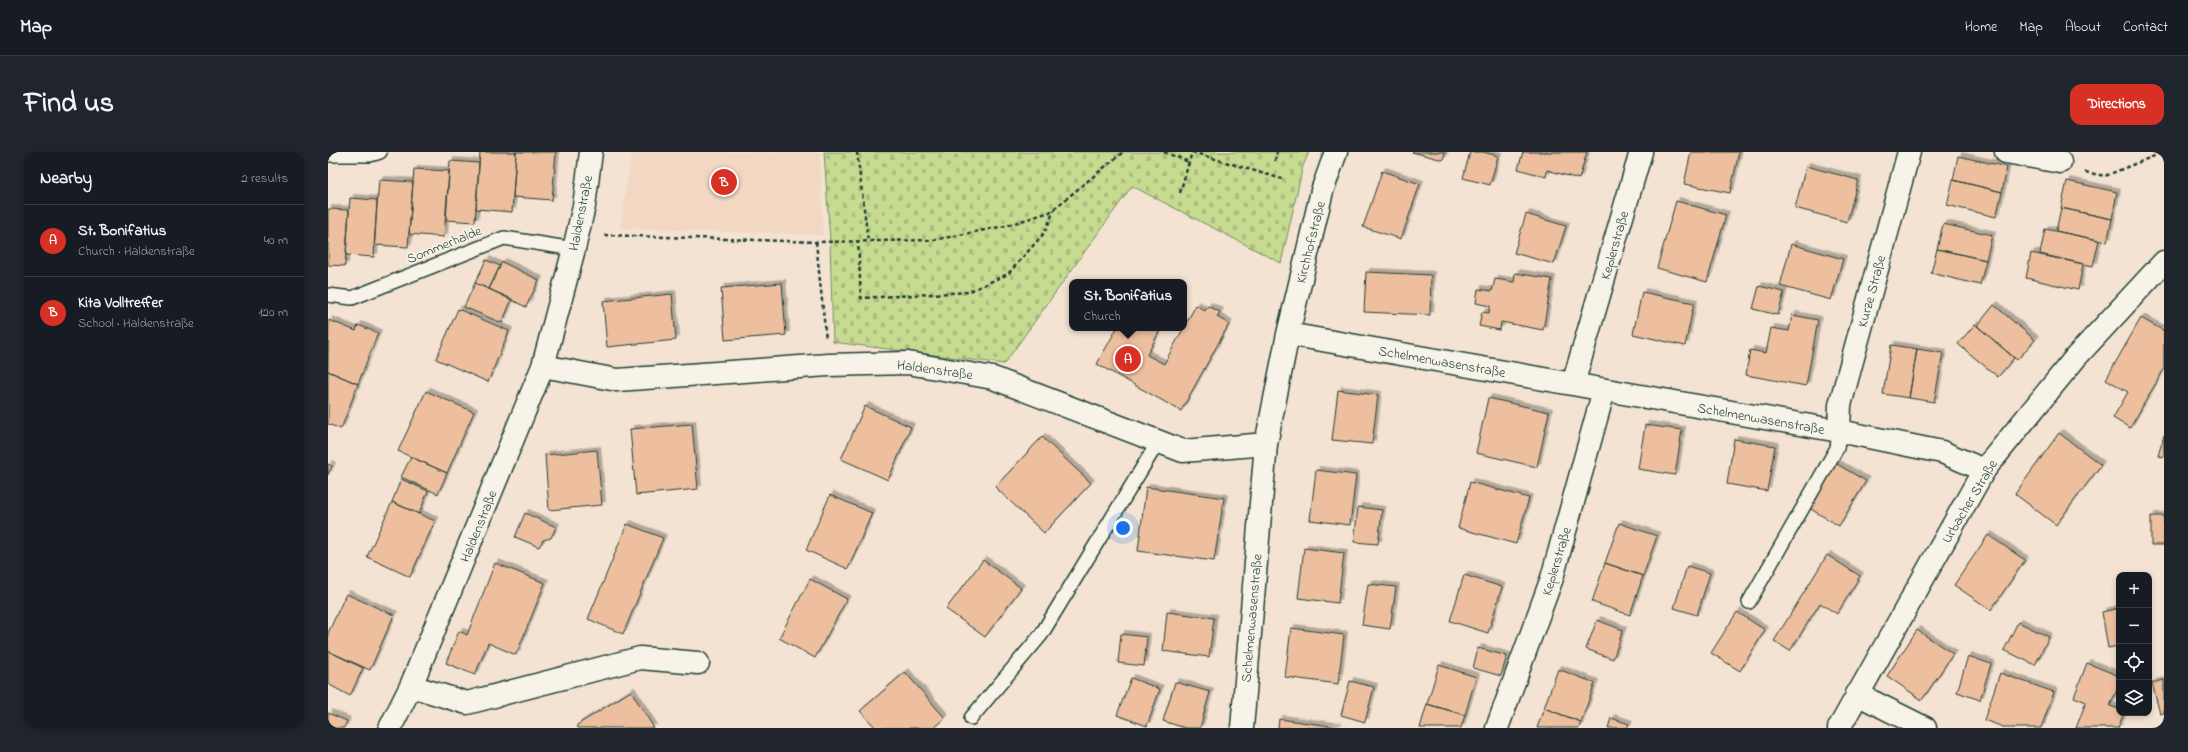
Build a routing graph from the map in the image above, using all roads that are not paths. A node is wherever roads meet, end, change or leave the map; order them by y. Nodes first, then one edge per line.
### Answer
1 (380, 152) edge
2 (591, 152) edge
3 (1336, 152) edge
4 (1641, 152) edge
5 (1909, 152) edge
6 (2006, 152) edge
7 (328, 155) edge
8 (2060, 162) road end
9 (576, 242) junction
10 (2164, 262) edge
11 (328, 295) edge
12 (1288, 334) junction
13 (543, 366) junction
14 (1573, 384) junction
15 (1604, 390) junction
16 (1839, 431) junction
17 (1158, 442) junction
18 (1266, 444) junction
19 (1984, 470) junction
20 (1750, 602) dead end
21 (698, 663) dead end
22 (411, 686) junction
23 (1857, 694) junction
24 (971, 718) dead end
25 (390, 728) edge
26 (1242, 728) edge
27 (1498, 728) edge
28 (1839, 728) edge
29 (1925, 728) edge

1 - 7 lane
2 - 9 street, Haldenstraße
3 - 12 street, Kirchhofstraße
4 - 14 street, Keplerstraße
5 - 16 street, Kurze Straße
6 - 8 street
9 - 11 lane, Sommerhalde
9 - 13 street, Haldenstraße
10 - 19 street, Urbacher Straße
12 - 14 street, Schelmenwasenstraße
12 - 18 street, Schelmenwasenstraße
13 - 17 street, Haldenstraße
13 - 22 street, Haldenstraße
14 - 15 street, Schelmenwasenstraße
15 - 16 street, Schelmenwasenstraße
15 - 27 street, Keplerstraße
16 - 19 street, Schelmenwasenstraße
16 - 20 lane
17 - 18 street, Haldenstraße
17 - 24 lane
18 - 26 street, Schelmenwasenstraße
19 - 23 street, Urbacher Straße
21 - 22 street
22 - 25 street, Haldenstraße
23 - 28 street, Urbacher Straße
23 - 29 street

